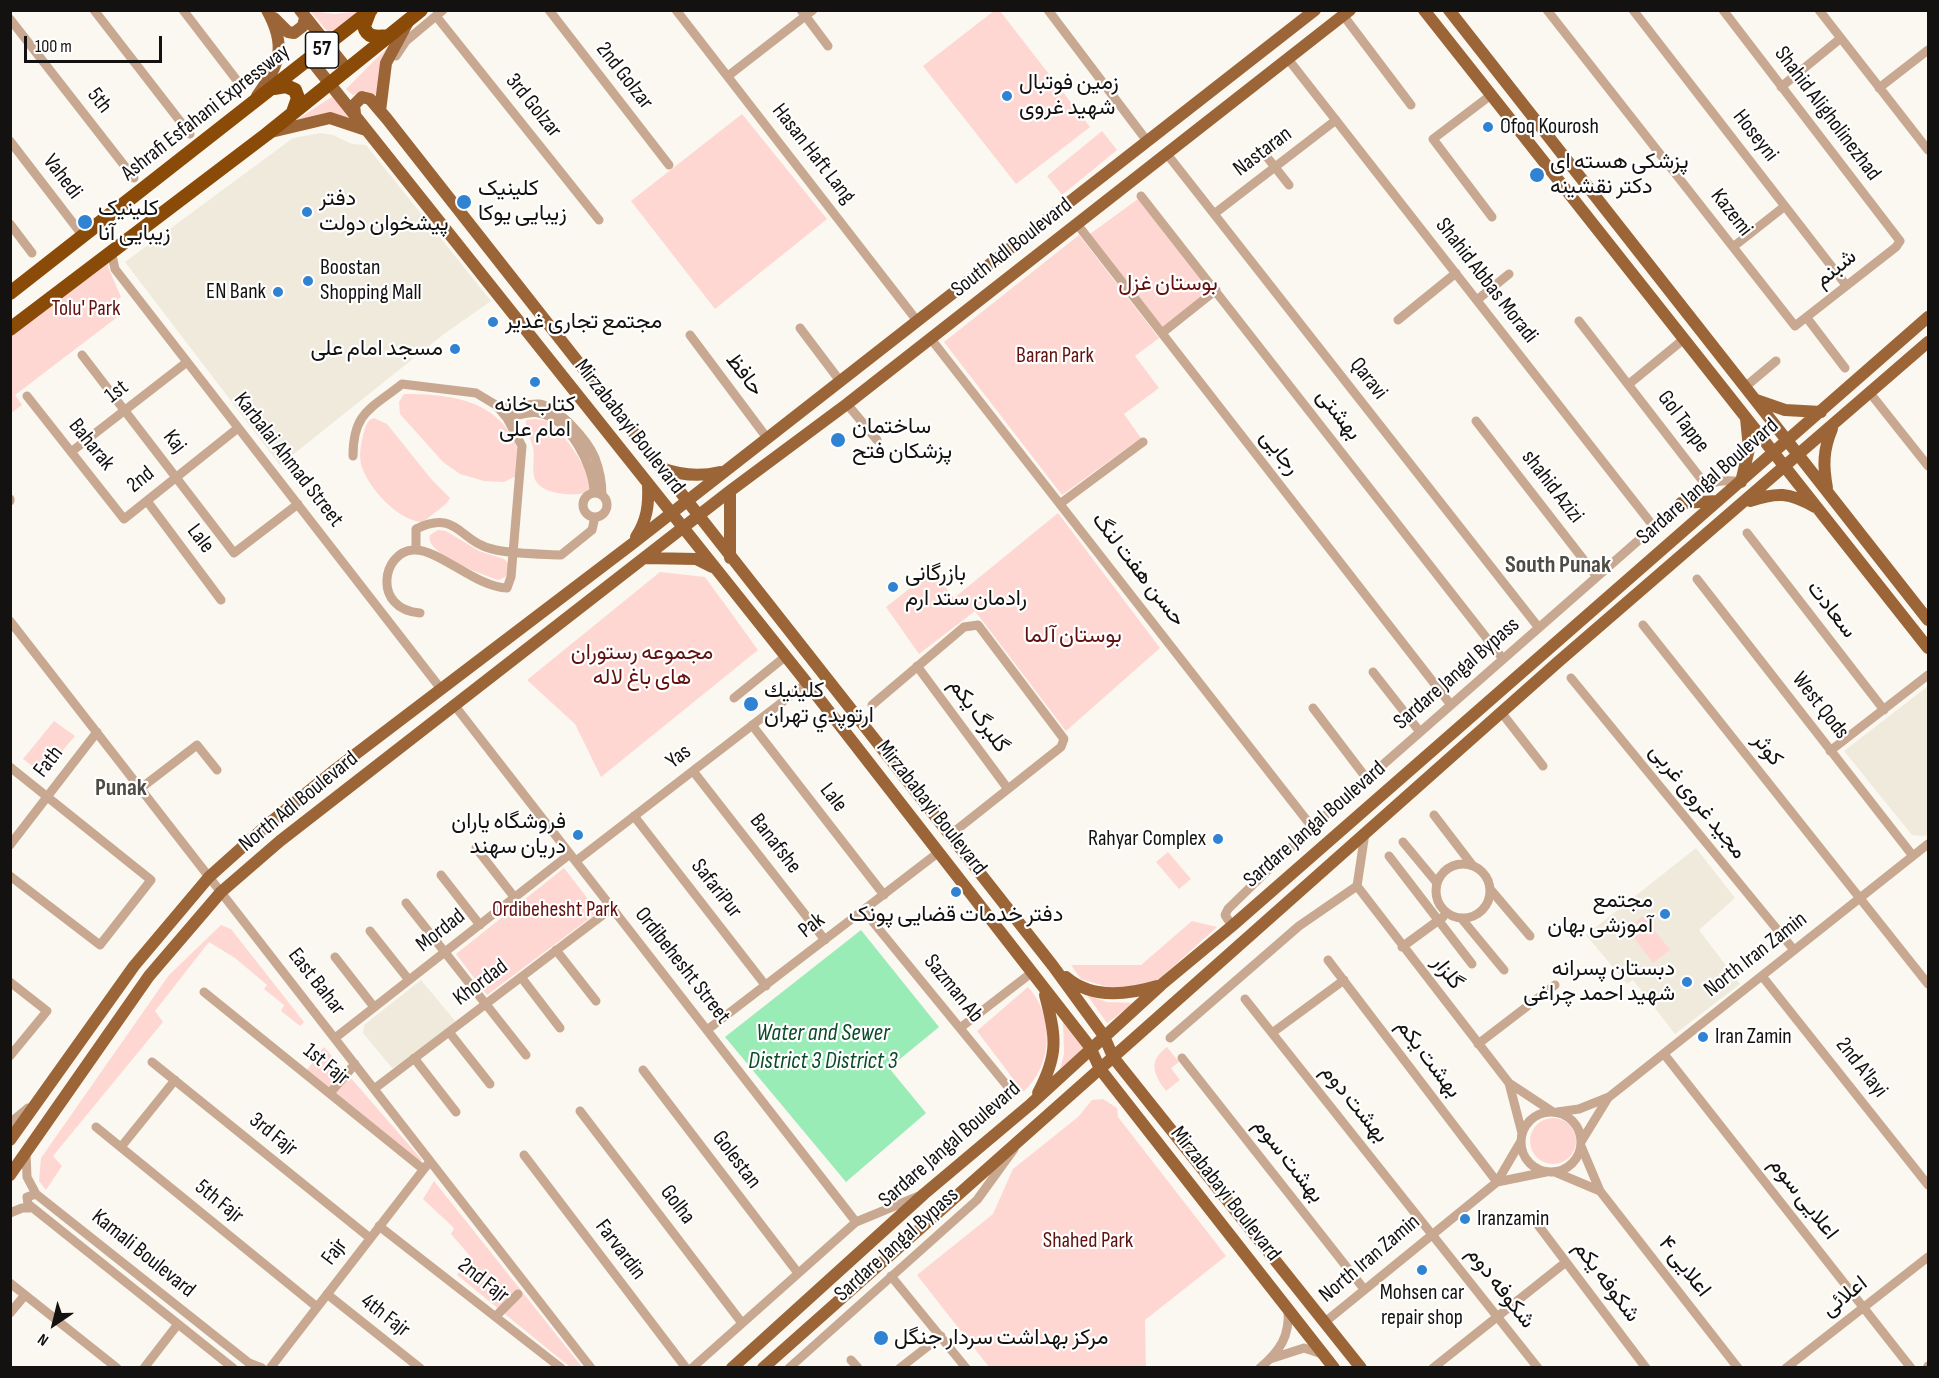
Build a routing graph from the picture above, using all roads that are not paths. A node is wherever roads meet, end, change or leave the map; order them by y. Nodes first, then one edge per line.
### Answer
1 (94, 10) edge
2 (183, 10) edge
3 (267, 10) edge
4 (549, 10) edge
5 (676, 10) edge
6 (1048, 10) edge
7 (1315, 10) edge
8 (1424, 10) edge
9 (1449, 10) edge
10 (1547, 10) edge
11 (1634, 10) edge
12 (1723, 10) edge
13 (1819, 10) edge
14 (371, 11) edge
15 (807, 12) edge
16 (440, 13) edge
17 (1346, 13) edge
18 (303, 14) edge
19 (415, 15) edge
20 (10, 18) edge
21 (389, 36) junction
22 (1841, 38) junction
23 (327, 45) junction
24 (828, 46) dead end
25 (1929, 50) edge
26 (310, 59) junction
27 (1288, 59) junction
28 (347, 69) junction
29 (728, 76) junction
30 (384, 79) junction
31 (331, 83) junction
32 (242, 87) dead end
33 (1781, 87) junction
34 (1879, 87) junction
35 (273, 88) junction
36 (1491, 95) junction
37 (1411, 105) dead end
38 (248, 108) junction
39 (380, 111) junction
40 (293, 112) junction
41 (356, 114) junction
42 (1336, 120) junction
43 (368, 131) junction
44 (190, 134) dead end
45 (267, 134) junction
46 (10, 141) edge
47 (1147, 141) junction
48 (1929, 150) edge
49 (1263, 152) dead end
50 (1167, 154) junction
51 (669, 165) dead end
52 (1275, 167) junction
53 (134, 178) dead end
54 (1289, 185) dead end
55 (1141, 196) dead end
56 (1785, 206) junction
57 (1214, 214) junction
58 (1492, 218) dead end
59 (599, 220) dead end
60 (10, 224) edge
61 (1077, 224) junction
62 (83, 236) junction
63 (1900, 241) joint
64 (1733, 247) junction
65 (111, 251) junction
66 (32, 253) dead end
67 (1456, 273) junction
68 (1509, 274) dead end
69 (1846, 285) junction
70 (1216, 290) junction
71 (10, 293) edge
72 (1477, 300) junction
73 (1929, 317) edge
74 (1807, 318) junction
75 (1398, 320) dead end
76 (1579, 321) dead end
77 (918, 322) junction
78 (1796, 326) joint
79 (800, 328) dead end
80 (10, 329) edge
81 (1162, 333) junction
82 (690, 335) dead end
83 (930, 339) junction
84 (1684, 339) junction
85 (1929, 342) edge
86 (82, 355) dead end
87 (1776, 361) dead end
88 (187, 362) junction
89 (1845, 368) dead end
90 (840, 381) junction
91 (1629, 384) junction
92 (1745, 387) junction
93 (1870, 393) junction
94 (27, 396) dead end
95 (1755, 400) junction
96 (848, 404) junction
97 (496, 405) junction
98 (125, 411) junction
99 (1821, 412) junction
100 (1746, 417) junction
101 (507, 418) junction
102 (1476, 421) dead end
103 (1833, 427) junction
104 (238, 428) junction
105 (767, 438) junction
106 (877, 440) dead end
107 (1788, 441) junction
108 (1143, 442) dead end
109 (71, 452) junction
110 (1774, 452) junction
111 (353, 456) dead end
112 (1800, 456) junction
113 (1929, 466) edge
114 (1786, 467) junction
115 (659, 468) junction
116 (724, 472) junction
117 (176, 477) junction
118 (1741, 482) junction
119 (648, 484) junction
120 (1705, 484) junction
121 (730, 491) junction
122 (1828, 492) junction
123 (598, 494) junction
124 (147, 501) junction
125 (686, 501) junction
126 (1718, 501) junction
127 (1061, 503) junction
128 (1681, 503) junction
129 (298, 504) junction
130 (1743, 504) junction
131 (1821, 510) junction
132 (671, 514) junction
133 (595, 517) junction
134 (698, 517) junction
135 (124, 519) joint
136 (1654, 527) junction
137 (683, 529) junction
138 (1747, 533) dead end
139 (632, 544) junction
140 (416, 549) junction
141 (513, 552) junction
142 (646, 558) junction
143 (730, 558) junction
144 (715, 568) junction
145 (1597, 577) junction
146 (1697, 579) dead end
147 (387, 580) junction
148 (369, 596) junction
149 (221, 600) dead end
150 (420, 613) dead end
151 (1929, 620) edge
152 (10, 621) edge
153 (1644, 625) dead end
154 (1539, 628) junction
155 (1929, 648) edge
156 (786, 656) junction
157 (1503, 659) junction
158 (917, 666) junction
159 (1373, 672) dead end
160 (1929, 675) edge
161 (1571, 678) dead end
162 (807, 683) junction
163 (441, 690) junction
164 (734, 698) dead end
165 (872, 705) dead end
166 (1451, 705) junction
167 (455, 706) junction
168 (1313, 708) dead end
169 (1884, 710) junction
170 (1501, 712) junction
171 (752, 725) junction
172 (97, 732) junction
173 (1420, 732) junction
174 (1830, 751) junction
175 (1543, 766) dead end
176 (10, 767) edge
177 (217, 770) dead end
178 (693, 771) junction
179 (1366, 779) junction
180 (141, 788) junction
181 (1008, 789) junction
182 (47, 796) junction
183 (1434, 814) dead end
184 (634, 816) junction
185 (1312, 827) junction
186 (1365, 833) junction
187 (950, 835) junction
188 (1403, 842) dead end
189 (1929, 844) edge
190 (10, 845) edge
191 (476, 848) dead end
192 (939, 852) junction
193 (1389, 856) dead end
194 (1912, 856) junction
195 (573, 858) junction
196 (1473, 866) junction
197 (441, 874) dead end
198 (10, 876) edge
199 (209, 877) junction
200 (1437, 883) junction
201 (1357, 886) junction
202 (1490, 889) junction
203 (222, 892) junction
204 (884, 895) junction
205 (515, 898) junction
206 (1859, 898) junction
207 (406, 903) dead end
208 (612, 908) junction
209 (864, 911) junction
210 (1448, 913) junction
211 (1461, 918) junction
212 (1439, 921) junction
213 (480, 925) junction
214 (1232, 926) junction
215 (370, 931) dead end
216 (1530, 936) dead end
217 (825, 940) junction
218 (1402, 947) junction
219 (556, 950) junction
220 (1794, 950) junction
221 (445, 952) junction
222 (335, 957) dead end
223 (1328, 960) dead end
224 (1472, 964) dead end
225 (1053, 966) junction
226 (1504, 970) dead end
227 (1762, 976) junction
228 (521, 977) junction
229 (1026, 977) dead end
230 (409, 980) junction
231 (1344, 980) junction
232 (10, 982) edge
233 (1929, 984) edge
234 (1161, 985) junction
235 (1555, 985) dead end
236 (766, 986) junction
237 (1044, 991) junction
238 (204, 992) dead end
239 (1245, 999) dead end
240 (596, 1001) dead end
241 (486, 1004) junction
242 (374, 1007) junction
243 (560, 1028) dead end
244 (960, 1028) junction
245 (707, 1030) junction
246 (449, 1032) junction
247 (1272, 1033) junction
248 (1104, 1036) junction
249 (335, 1038) junction
250 (1170, 1038) dead end
251 (1478, 1044) junction
252 (1090, 1047) junction
253 (1664, 1054) junction
254 (526, 1055) dead end
255 (10, 1056) edge
256 (1113, 1057) junction
257 (414, 1058) junction
258 (1182, 1058) dead end
259 (152, 1062) dead end
260 (355, 1064) junction
261 (1100, 1069) junction
262 (643, 1070) dead end
263 (175, 1080) junction
264 (1509, 1083) junction
265 (490, 1084) dead end
266 (374, 1089) junction
267 (1013, 1093) dead end
268 (330, 1094) junction
269 (1609, 1097) junction
270 (35, 1103) junction
271 (1031, 1104) junction
272 (580, 1111) dead end
273 (456, 1112) dead end
274 (1555, 1112) junction
275 (10, 1123) edge
276 (96, 1127) dead end
277 (1522, 1137) junction
278 (10, 1140) edge
279 (1019, 1141) junction
280 (1581, 1144) junction
281 (121, 1147) junction
282 (26, 1153) junction
283 (524, 1155) dead end
284 (430, 1160) junction
285 (423, 1169) junction
286 (1550, 1172) junction
287 (10, 1175) edge
288 (1497, 1182) junction
289 (1929, 1185) edge
290 (1600, 1191) junction
291 (36, 1194) junction
292 (924, 1194) junction
293 (30, 1206) junction
294 (10, 1213) edge
295 (1535, 1221) dead end
296 (856, 1222) junction
297 (379, 1226) junction
298 (1431, 1233) junction
299 (370, 1238) junction
300 (1929, 1257) edge
301 (1566, 1262) junction
302 (798, 1273) junction
303 (891, 1276) junction
304 (10, 1283) edge
305 (1364, 1289) junction
306 (25, 1294) junction
307 (327, 1294) junction
308 (518, 1294) dead end
309 (317, 1307) junction
310 (1864, 1307) junction
311 (1288, 1310) junction
312 (10, 1313) edge
313 (1496, 1315) junction
314 (496, 1316) junction
315 (1324, 1322) junction
316 (742, 1323) junction
317 (178, 1324) junction
318 (940, 1336) junction
319 (1324, 1355) junction
320 (1270, 1359) junction
321 (270, 1367) edge
322 (1432, 1367) edge
323 (117, 1368) edge
324 (144, 1368) edge
325 (233, 1368) edge
326 (262, 1368) edge
327 (279, 1368) edge
328 (420, 1368) edge
329 (561, 1368) edge
330 (591, 1368) edge
331 (686, 1368) edge
332 (692, 1368) edge
333 (732, 1368) edge
334 (763, 1368) edge
335 (789, 1368) edge
336 (900, 1368) edge
337 (966, 1368) edge
338 (1260, 1368) edge
339 (1334, 1368) edge
340 (1361, 1368) edge
341 (1538, 1368) edge
342 (1646, 1368) edge
343 (1738, 1368) edge
344 (1786, 1368) edge
345 (1911, 1368) edge

1 - 44 street
2 - 32 street
3 - 18 main road
3 - 38 main road
4 - 51 street, 2nd Golzar
5 - 29 street, Hasan Haft Lang
6 - 47 street
7 - 47 main road, South Adl Boulevard
8 - 36 main road
9 - 92 main road
10 - 64 street, Kazemi
11 - 56 street, Hoseyni
12 - 33 street, Shahid Aligholinezhad
13 - 22 street
14 - 21 highway
14 - 23 highway, Ashrafi Esfahani Expressway / 57
15 - 24 street
15 - 29 street
16 - 30 street
16 - 59 street, 3rd Golzar
17 - 27 main road, South Adl Boulevard
17 - 37 street
18 - 23 main road
19 - 21 highway, 57
19 - 30 main road
20 - 53 street, 5th
21 - 28 highway, 57
22 - 33 street
22 - 34 street
23 - 26 highway, Ashrafi Esfahani Expressway / 57
23 - 28 main road
25 - 34 street
26 - 31 main road, Mirzababayi Boulevard
26 - 35 highway, Ashrafi Esfahani Expressway / 57
27 - 42 street, Shahid Abbas Moradi
27 - 50 main road, South Adl Boulevard
28 - 31 highway, 57
29 - 77 street, Hasan Haft Lang
30 - 39 main road
31 - 40 highway, 57
31 - 41 main road, Mirzababayi Boulevard
33 - 63 street, Shahid Aligholinezhad
34 - 48 street
35 - 38 highway, Ashrafi Esfahani Expressway / 57
35 - 40 highway
36 - 58 street
36 - 84 main road
38 - 62 highway, Ashrafi Esfahani Expressway / 57
39 - 41 main road
39 - 115 main road, Mirzababayi Boulevard
40 - 45 highway, 57
41 - 43 main road, Mirzababayi Boulevard
42 - 52 street, Nastaran
42 - 67 street, Shahid Abbas Moradi
43 - 45 main road
43 - 119 main road, Mirzababayi Boulevard
45 - 65 highway, 57
46 - 62 street, Vahedi
47 - 77 main road, South Adl Boulevard
49 - 52 street
50 - 57 street, Qaravi
50 - 61 main road, South Adl Boulevard
52 - 54 street
52 - 57 street, Nastaran
55 - 70 street, بهشتی
56 - 64 street
56 - 69 street, Hoseyni
57 - 154 street, Qaravi
60 - 66 street
61 - 81 street, رجایی
61 - 83 main road, South Adl Boulevard
62 - 71 highway, Ashrafi Esfahani Expressway / 57
63 - 69 street, شبنم
64 - 78 street, Kazemi
65 - 80 highway, 57
65 - 88 street, Karbalai Ahmad Street
67 - 72 street, Shahid Abbas Moradi
67 - 75 street
68 - 72 street
69 - 74 street, شبنم
70 - 81 street
70 - 157 street, بهشتی
72 - 136 street, Shahid Abbas Moradi
73 - 99 main road, Sardare Jangal Boulevard
74 - 78 street, شبنم
74 - 89 street
76 - 91 street, Gol Tappe
77 - 90 main road, South Adl Boulevard
79 - 90 street
81 - 166 street, رجایی
82 - 105 street, حافظ
83 - 96 main road, South Adl Boulevard
83 - 127 street, حسن هفت لنگ
84 - 91 street, Gol Tappe
84 - 100 main road
85 - 93 main road, Sardare Jangal Boulevard
86 - 98 street, Kaj
87 - 92 street
88 - 98 street, 1st
88 - 104 street, Karbalai Ahmad Street
90 - 105 main road, South Adl Boulevard
91 - 120 street, Gol Tappe
92 - 95 main road
93 - 103 main road, Sardare Jangal Boulevard
93 - 113 street
94 - 109 street, Baharak
95 - 99 main road
95 - 107 main road
96 - 106 street
96 - 121 main road, South Adl Boulevard
97 - 101 street
97 - 111 street
97 - 123 street
98 - 109 street, 1st
98 - 117 street, Kaj
99 - 107 main road, Sardare Jangal Boulevard
100 - 110 main road
100 - 118 main road
101 - 123 street
101 - 141 street
102 - 145 street, shahid Azizi
103 - 112 main road, Sardare Jangal Boulevard
103 - 122 main road
104 - 117 street, 2nd
104 - 129 street, Karbalai Ahmad Street
105 - 116 main road, South Adl Boulevard
107 - 110 main road, Sardare Jangal Boulevard
107 - 112 main road
108 - 127 street
109 - 135 street, Baharak
110 - 114 main road
110 - 118 main road, Sardare Jangal Boulevard
112 - 114 main road, Sardare Jangal Boulevard
112 - 122 main road
114 - 130 main road, Sardare Jangal Boulevard
114 - 131 main road
115 - 116 main road
115 - 125 main road, Mirzababayi Boulevard
116 - 125 main road, South Adl Boulevard
117 - 124 street, 2nd
117 - 129 street, Kaj
118 - 120 street
118 - 126 main road, Sardare Jangal Boulevard
119 - 132 main road, Mirzababayi Boulevard
119 - 139 main road
120 - 128 street, Sardare Jangal Bypass
121 - 134 main road, South Adl Boulevard
121 - 143 main road
122 - 151 main road
123 - 133 street
123 - 133 street
124 - 135 street, 2nd
124 - 149 street, Lale
125 - 132 main road, South Adl Boulevard
125 - 134 main road, Mirzababayi Boulevard
126 - 128 main road
126 - 214 main road, Sardare Jangal Boulevard
127 - 185 street, حسن هفت لنگ
128 - 136 street, Sardare Jangal Bypass
129 - 148 street, Karbalai Ahmad Street
130 - 131 main road
130 - 170 main road, Sardare Jangal Boulevard
131 - 155 main road
132 - 137 main road, Mirzababayi Boulevard
132 - 139 main road, North Adl Boulevard
133 - 141 street
134 - 137 main road, South Adl Boulevard
134 - 143 main road, Mirzababayi Boulevard
136 - 145 street, Sardare Jangal Bypass
137 - 142 main road, North Adl Boulevard
137 - 144 main road, Mirzababayi Boulevard
138 - 169 street, سعادت
139 - 163 main road, North Adl Boulevard
140 - 141 street
140 - 141 street
140 - 147 street
142 - 144 main road
142 - 167 main road, North Adl Boulevard
143 - 187 main road, Mirzababayi Boulevard
144 - 156 main road, Mirzababayi Boulevard
145 - 154 street, Sardare Jangal Bypass
146 - 174 street, West Qods
147 - 148 street
147 - 150 street
148 - 163 street, Karbalai Ahmad Street
152 - 172 street, East Bahar
153 - 206 street, کوثر
154 - 157 street, Sardare Jangal Bypass
156 - 162 main road, Mirzababayi Boulevard
156 - 164 street
157 - 166 street, Sardare Jangal Bypass
158 - 165 street
158 - 181 street, گلبرگ یکم
158 - 181 street
159 - 173 street
160 - 169 street
161 - 220 street, مجید غروی غربی
162 - 171 street, Yas
162 - 192 main road, Mirzababayi Boulevard
163 - 199 main road, North Adl Boulevard
166 - 173 street, Sardare Jangal Bypass
167 - 195 street, Ordibehesht Street
167 - 203 main road, North Adl Boulevard
168 - 179 street
169 - 174 street
170 - 175 street
170 - 186 main road, Sardare Jangal Boulevard
171 - 178 street, Yas
171 - 204 street, Lale
172 - 180 street, East Bahar
172 - 182 street, Fath
173 - 179 street, Sardare Jangal Bypass
174 - 194 street, West Qods
176 - 182 street
177 - 180 street
178 - 184 street, Yas
178 - 217 street, Banafshe
179 - 185 street, Sardare Jangal Bypass
180 - 199 street, East Bahar
181 - 187 street
182 - 190 street, Fath
182 - 198 street
183 - 196 street
184 - 195 street, Yas
184 - 236 street, SafariPur
185 - 214 street, Sardare Jangal Bypass
186 - 201 street
186 - 256 main road, Sardare Jangal Boulevard
187 - 225 main road, Mirzababayi Boulevard
188 - 200 street
189 - 194 street, North Iran Zamin
191 - 205 street
192 - 204 street, Pak
192 - 237 main road, Mirzababayi Boulevard
193 - 212 street
194 - 206 street, North Iran Zamin
195 - 205 street, Mordad
195 - 208 street, Ordibehesht Street
196 - 200 street
196 - 202 street
197 - 213 street
199 - 203 street, East Bahar
199 - 270 main road, North Adl Boulevard
200 - 210 street
201 - 218 street, گلزار
201 - 250 street
202 - 211 street
202 - 216 street
203 - 249 street, East Bahar
203 - 282 main road, North Adl Boulevard
204 - 209 street, Pak
205 - 213 street, Mordad
206 - 220 street, North Iran Zamin
206 - 233 street, کوثر
207 - 221 street
208 - 219 street, Khordad
208 - 245 street, Ordibehesht Street
209 - 217 street, Pak
209 - 244 street, Sazman Ab
210 - 211 street
210 - 212 street
211 - 226 street
212 - 218 street
212 - 224 street
213 - 221 street, Mordad
214 - 234 main road, Sardare Jangal Boulevard
215 - 230 street
217 - 236 street, Pak
218 - 251 street, گلزار
219 - 228 street, Khordad
219 - 240 street
220 - 227 street, North Iran Zamin
221 - 230 street, Mordad
221 - 241 street
222 - 242 street
223 - 231 street, بهشت یکم
225 - 234 main road
225 - 248 main road, Mirzababayi Boulevard
227 - 253 street, North Iran Zamin
227 - 289 street, 2nd A'layi
228 - 241 street, Khordad
228 - 243 street
229 - 244 street
230 - 242 street, Mordad
231 - 247 street
231 - 288 street, بهشت یکم
232 - 255 street
234 - 248 main road, Sardare Jangal Boulevard
235 - 251 street
236 - 245 street, Pak
237 - 252 main road, Mirzababayi Boulevard
237 - 271 main road
238 - 268 street, 1st Fajr
239 - 247 street, بهشت دوم
241 - 246 street, Khordad
241 - 254 street
242 - 249 street, Mordad
244 - 267 street, Sazman Ab
245 - 296 street, Ordibehesht Street
246 - 257 street, Khordad
246 - 265 street
247 - 298 street, بهشت دوم
248 - 252 main road, Sardare Jangal Boulevard
248 - 256 main road, Mirzababayi Boulevard
249 - 260 street, East Bahar
251 - 264 street, گلزار
252 - 261 main road, Mirzababayi Boulevard
252 - 271 main road, Sardare Jangal Boulevard
253 - 269 street, North Iran Zamin
253 - 310 street, اعلایی سوم
256 - 261 main road, Sardare Jangal Boulevard
256 - 315 main road, Mirzababayi Boulevard
257 - 266 street, Khordad
257 - 273 street
258 - 305 street, بهشت سوم
259 - 263 street, 3rd Fajr
260 - 266 street, East Bahar
260 - 268 street
261 - 279 main road, Sardare Jangal Boulevard
261 - 311 main road, Mirzababayi Boulevard
262 - 302 street, Golestan
263 - 281 street
263 - 299 street, 3rd Fajr
264 - 274 street
264 - 277 street
266 - 284 street, East Bahar
268 - 285 street, 1st Fajr
269 - 274 street, North Iran Zamin
269 - 280 street, North Iran Zamin
270 - 275 street
270 - 278 main road, North Adl Boulevard
271 - 292 main road, Sardare Jangal Boulevard
272 - 316 street, Golha
274 - 277 street
274 - 280 street
276 - 281 street, 5th Fajr
277 - 286 street
277 - 288 street, North Iran Zamin
279 - 303 street, Sardare Jangal Bypass
279 - 334 main road, Sardare Jangal Boulevard
280 - 286 street
280 - 290 street, اعلایی ۴
281 - 309 street, 5th Fajr
282 - 287 main road, North Adl Boulevard
282 - 291 street
283 - 331 street, Farvardin
284 - 285 street, Fajr
284 - 330 street, East Bahar
285 - 297 street, Fajr
286 - 288 street, North Iran Zamin
286 - 290 street, اعلایی ۴
288 - 298 street, North Iran Zamin
290 - 343 street, اعلایی ۴
291 - 293 street
291 - 326 street, Kamali Boulevard
292 - 296 street, Sardare Jangal Bypass
292 - 333 main road, Sardare Jangal Boulevard
293 - 294 street
293 - 317 street, Kamali Boulevard
295 - 301 street, شکوفه یکم
296 - 302 street, Sardare Jangal Bypass
297 - 299 street, Fajr
297 - 314 street, 2nd Fajr
298 - 305 street, North Iran Zamin
298 - 313 street, شکوفه دوم
299 - 307 street, Fajr
300 - 310 street, اعلائی
301 - 313 street
301 - 342 street, شکوفه یکم
302 - 316 street, Sardare Jangal Bypass
303 - 318 street
303 - 335 street, Sardare Jangal Bypass
304 - 306 street
305 - 315 street, North Iran Zamin
306 - 312 street
306 - 323 street
307 - 309 street, Fajr
307 - 328 street, 4th Fajr
308 - 314 street
309 - 321 street, Fajr
310 - 344 street, اعلائی
310 - 345 street, اعلایی سوم
311 - 319 main road, Mirzababayi Boulevard
311 - 320 street
313 - 322 street
313 - 341 street, شکوفه دوم
314 - 329 street, 2nd Fajr
315 - 340 main road, Mirzababayi Boulevard
316 - 332 street, Sardare Jangal Bypass
317 - 324 street
317 - 325 street, Kamali Boulevard
318 - 336 street
318 - 337 street
319 - 320 street
319 - 339 main road, Mirzababayi Boulevard
320 - 338 street
321 - 327 street

